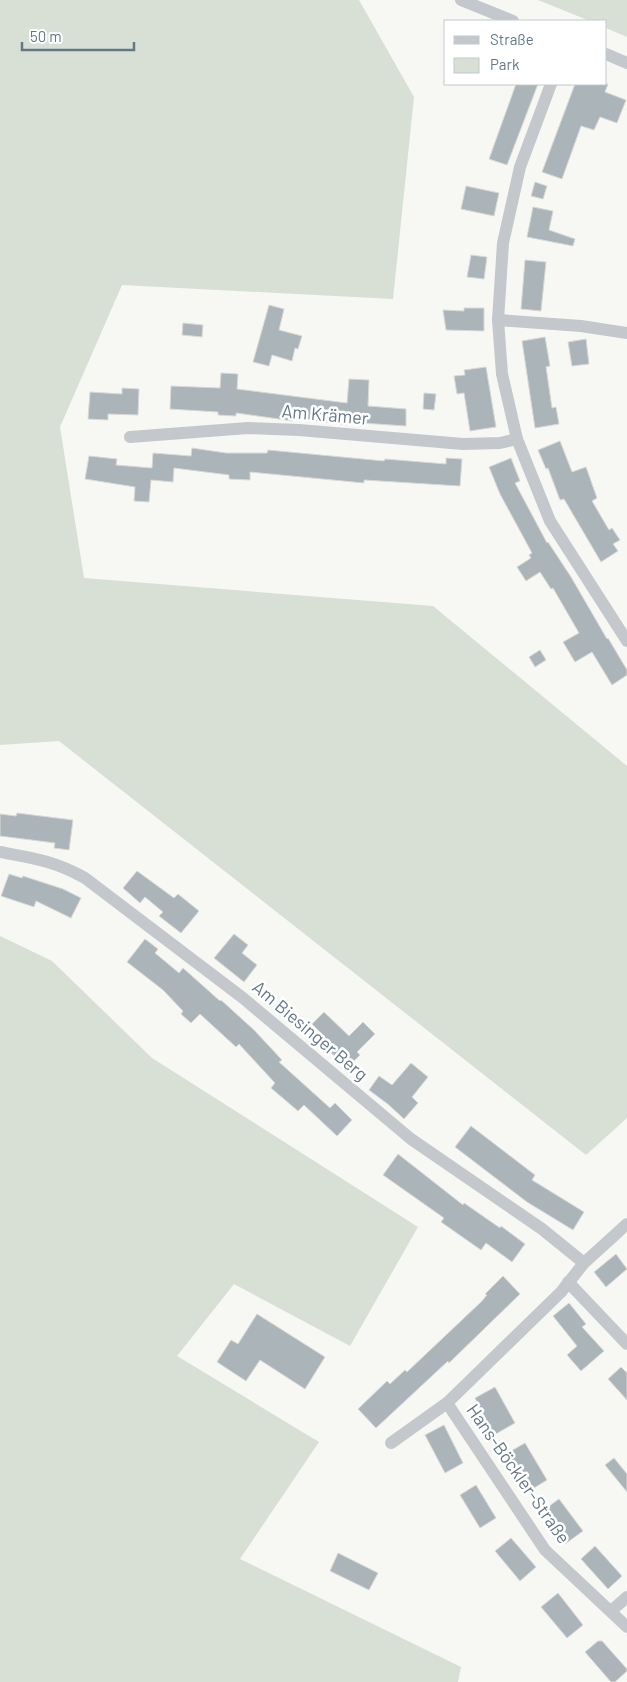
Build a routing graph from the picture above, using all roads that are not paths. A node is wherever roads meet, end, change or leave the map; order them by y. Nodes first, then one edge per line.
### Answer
1 (461, 0) edge
2 (511, 20) edge
3 (607, 54) edge
4 (627, 63) edge
5 (551, 85) edge
6 (498, 320) junction
7 (627, 333) edge
8 (130, 437) dead end
9 (517, 439) junction
10 (627, 641) edge
11 (0, 852) edge
12 (627, 1224) edge
13 (584, 1263) junction
14 (568, 1282) junction
15 (627, 1344) edge
16 (447, 1403) junction
17 (391, 1444) dead end
18 (627, 1597) edge
19 (611, 1610) junction
20 (627, 1627) edge

1 - 2 street
3 - 4 street
5 - 6 street
6 - 7 street
6 - 9 street
8 - 9 street, Am Krämer
9 - 10 street
11 - 13 street, Am Biesinger Berg
12 - 13 street
13 - 14 street
14 - 15 street
14 - 16 street, Hans-Böckler-Straße
16 - 17 street, Hans-Böckler-Straße
16 - 19 street, Hans-Böckler-Straße
18 - 19 street
19 - 20 street, Hans-Böckler-Straße

